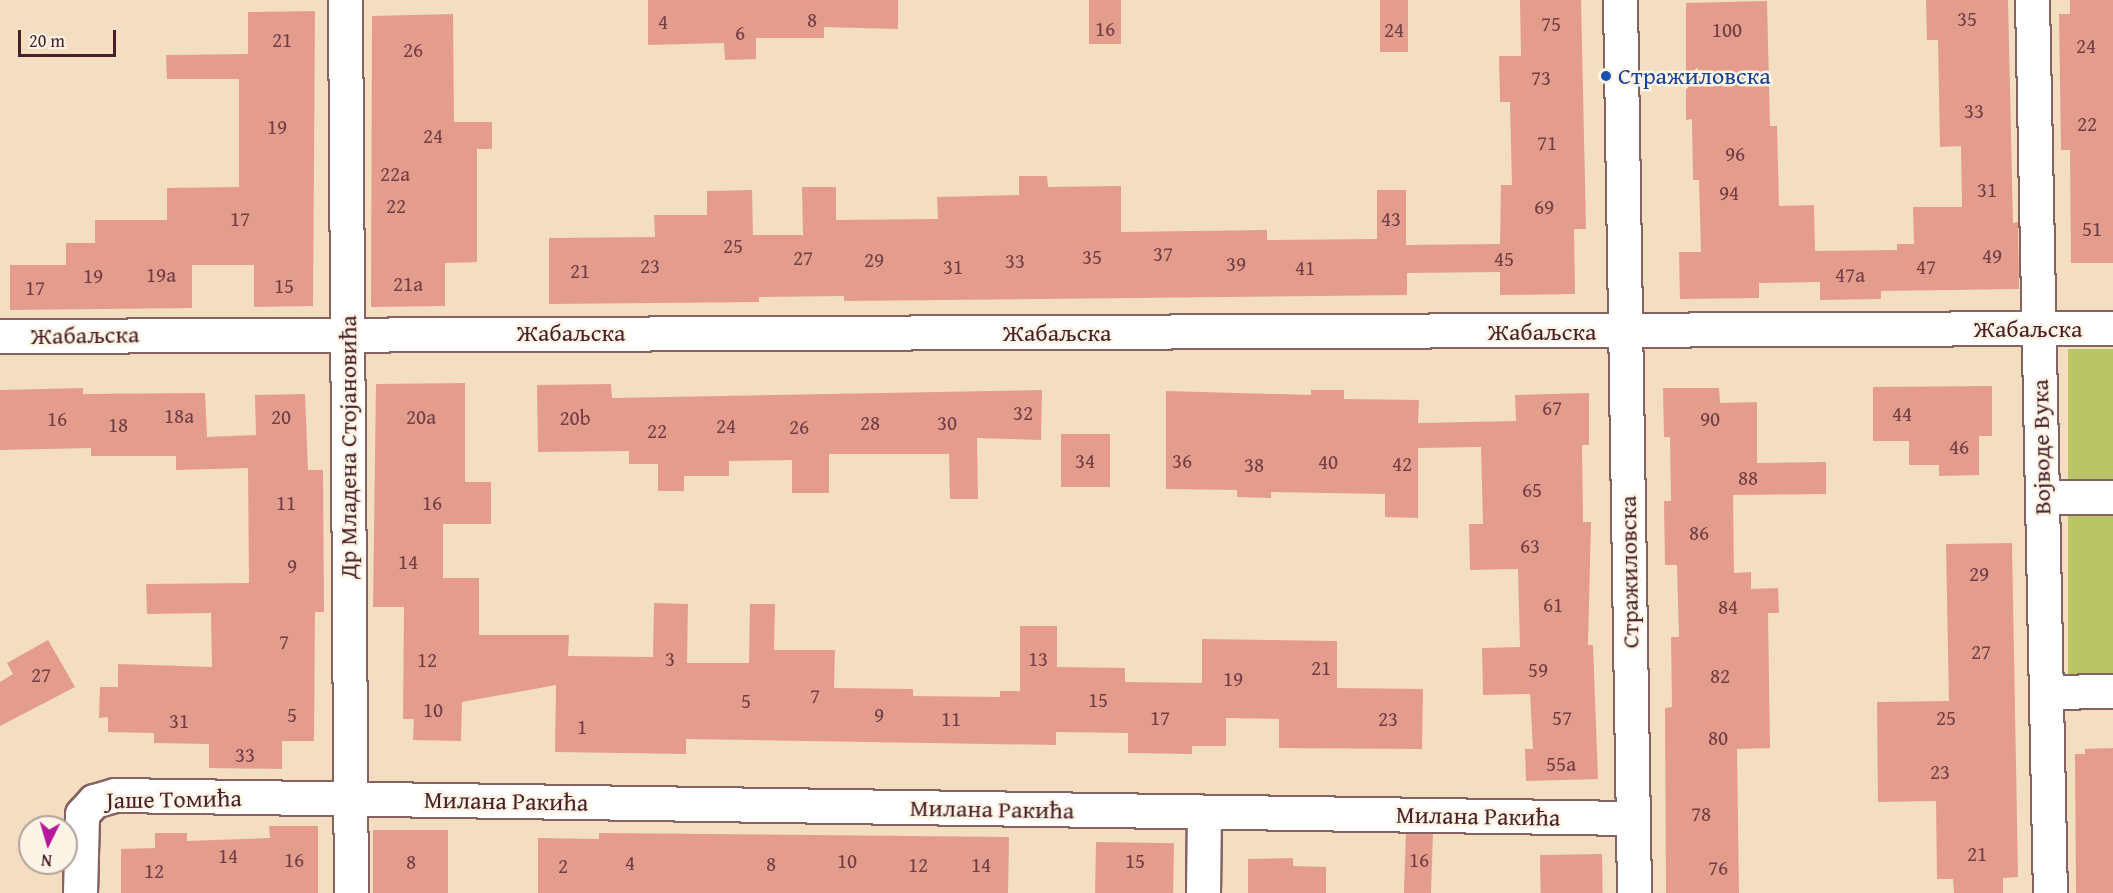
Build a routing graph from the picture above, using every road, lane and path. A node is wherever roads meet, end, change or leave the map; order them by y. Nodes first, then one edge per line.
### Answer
1 (345, 0) edge
2 (1620, 0) edge
3 (2032, 0) edge
4 (2113, 328) edge
5 (2038, 329) junction
6 (347, 332) junction
7 (1625, 332) junction
8 (0, 336) edge
9 (2042, 497) junction
10 (2113, 497) edge
11 (2113, 691) edge
12 (2047, 692) junction
13 (350, 799) junction
14 (1204, 813) junction
15 (1633, 818) junction
16 (80, 893) edge
17 (351, 893) edge
18 (1203, 893) edge
19 (1634, 893) edge
20 (2050, 893) edge

1 - 6 street, Др Младена Стојановића
2 - 7 street, Стражиловска
3 - 5 street, Војводе Вука
4 - 5 street, Жабаљска
5 - 7 street, Жабаљска
5 - 9 street, Војводе Вука
6 - 7 street, Жабаљска
6 - 8 street, Жабаљска
6 - 13 street, Др Младена Стојановића
7 - 15 street, Стражиловска
9 - 10 street
9 - 12 street, Војводе Вука
11 - 12 street
12 - 20 street, Војводе Вука
13 - 14 street, Милана Ракића
13 - 16 street, Јаше Томића
13 - 17 street, Др Младена Стојановића
14 - 15 street, Милана Ракића
14 - 18 street
15 - 19 street, Стражиловска

